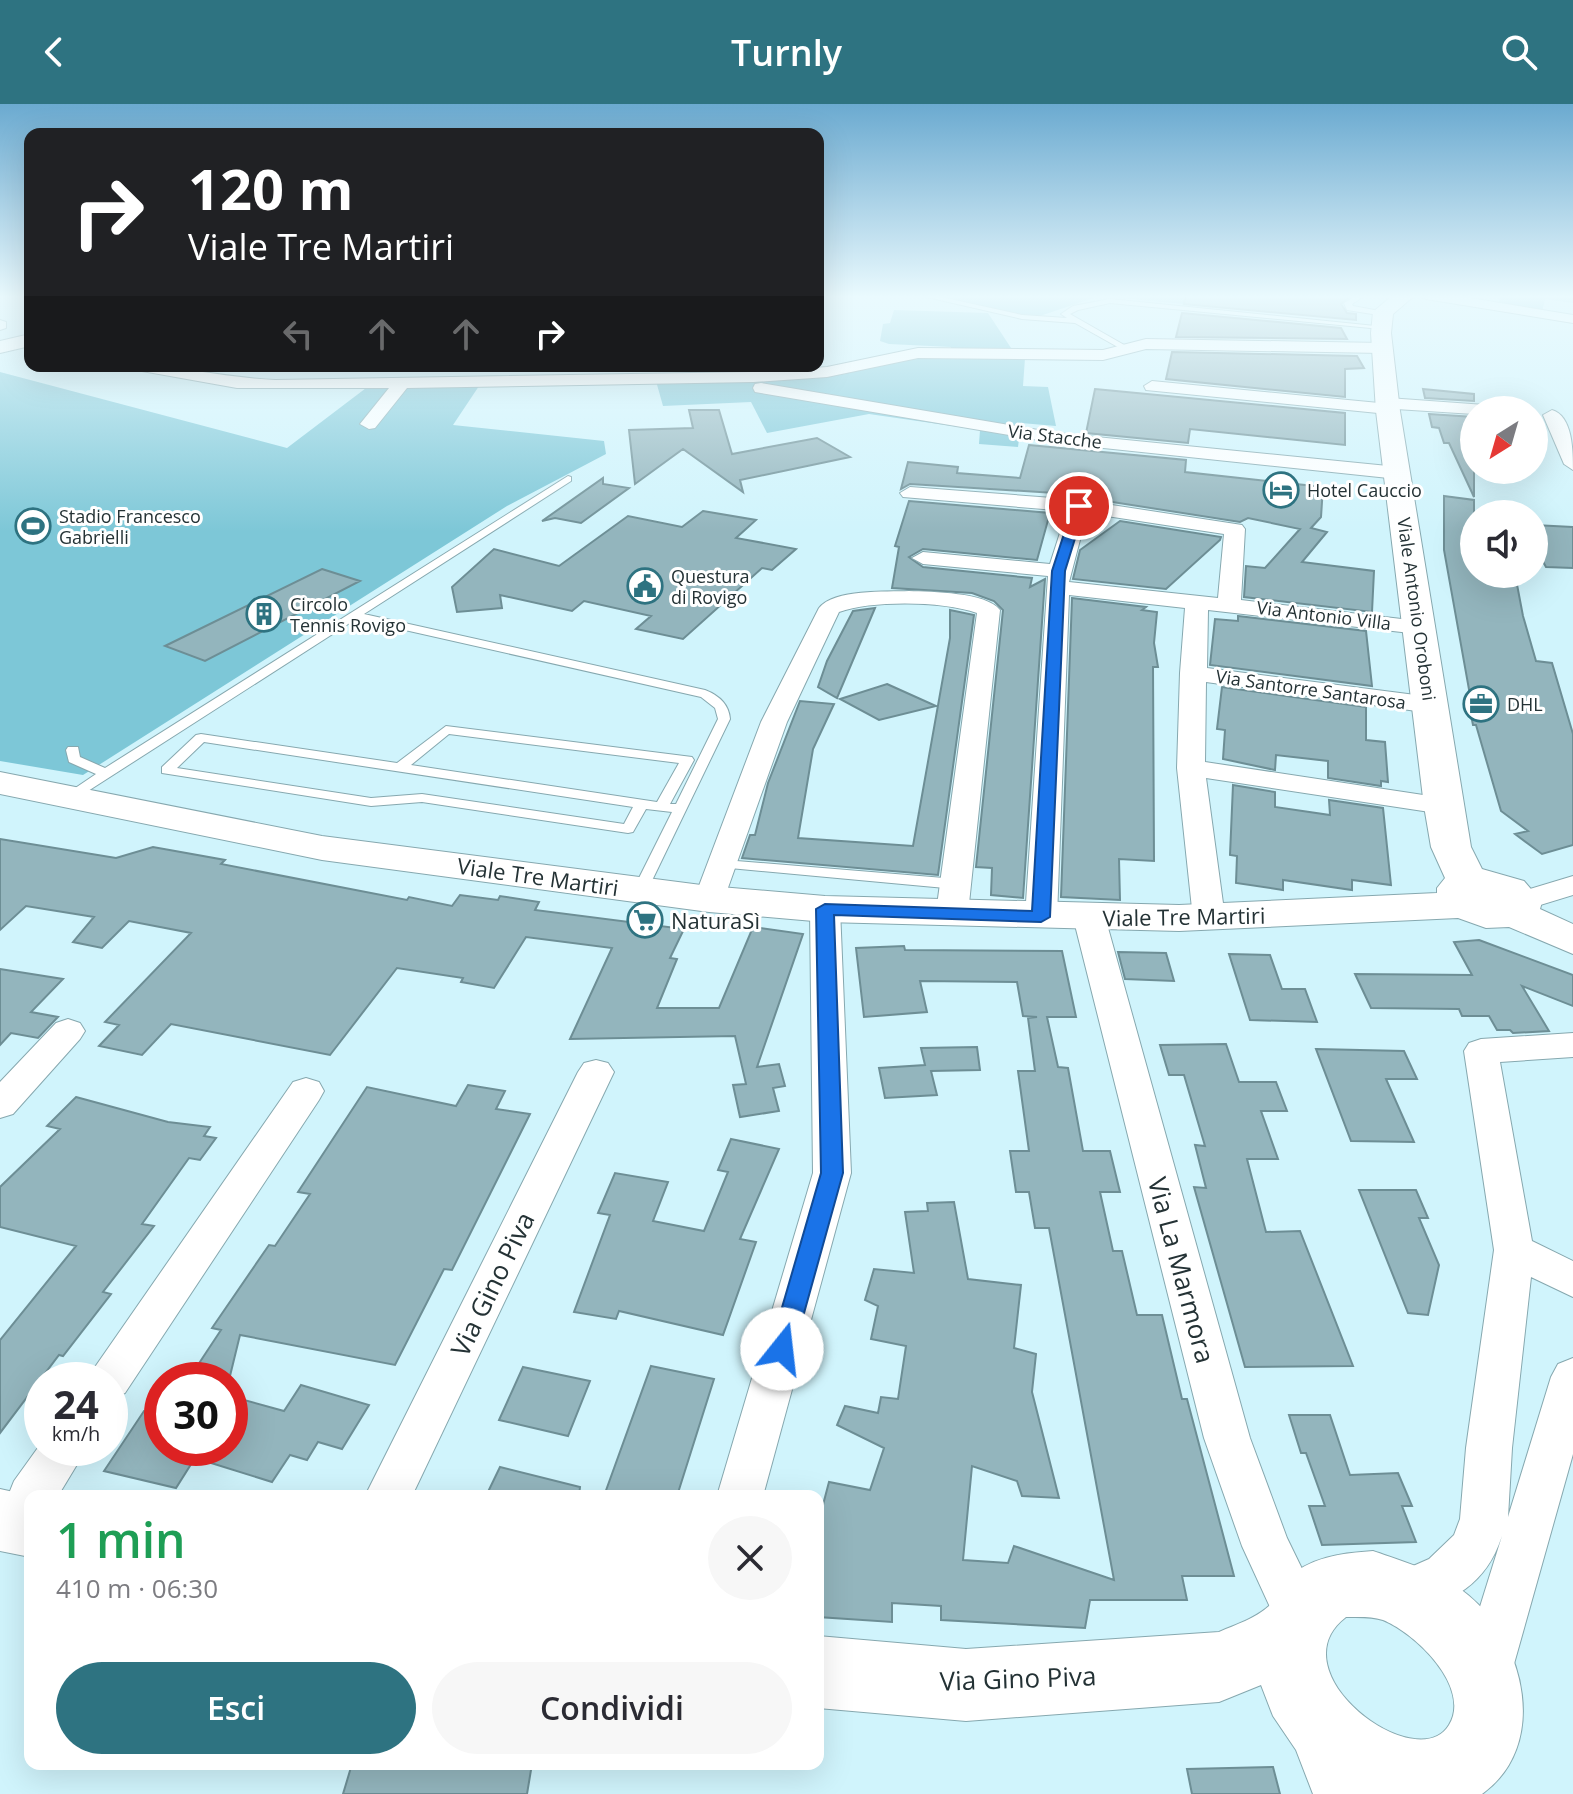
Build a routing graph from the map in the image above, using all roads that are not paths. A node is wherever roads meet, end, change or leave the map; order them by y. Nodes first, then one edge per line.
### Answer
1 (186, 374) edge
2 (445, 374) edge
3 (577, 374) edge
4 (613, 374) edge
5 (792, 374) edge
6 (1386, 374) edge
7 (715, 378) junction
8 (438, 382) junction
9 (402, 383) junction
10 (1152, 386) dead end
11 (1388, 406) junction
12 (1460, 409) edge
13 (1548, 414) edge
14 (1573, 417) edge
15 (1548, 422) edge
16 (369, 424) dead end
17 (1573, 464) edge
18 (1398, 473) junction
19 (568, 479) dead end
20 (910, 493) dead end
21 (1079, 506) junction
22 (923, 558) dead end
23 (1058, 579) junction
24 (1197, 601) junction
25 (1229, 604) junction
26 (352, 615) junction
27 (1419, 627) junction
28 (1192, 673) junction
29 (1431, 705) junction
30 (159, 739) junction
31 (189, 749) junction
32 (73, 750) dead end
33 (399, 768) junction
34 (1191, 768) junction
35 (106, 773) junction
36 (0, 783) edge
37 (69, 797) junction
38 (642, 804) junction
39 (1443, 806) junction
40 (661, 807) junction
41 (679, 809) junction
42 (716, 881) junction
43 (1573, 885) edge
44 (641, 890) junction
45 (1467, 894) junction
46 (954, 898) junction
47 (1518, 908) junction
48 (825, 909) junction
49 (1041, 917) junction
50 (1089, 917) junction
51 (1209, 918) junction
52 (1573, 940) edge
53 (68, 1031) dead end
54 (1573, 1045) edge
55 (596, 1072) dead end
56 (306, 1091) dead end
57 (0, 1105) edge
58 (1514, 1250) junction
59 (1573, 1280) edge
60 (122, 1362) edge
61 (1573, 1377) edge
62 (52, 1466) edge
63 (36, 1490) edge
64 (391, 1490) edge
65 (742, 1490) edge
66 (1406, 1594) junction
67 (1296, 1623) junction
68 (1219, 1667) junction
69 (824, 1673) edge
70 (1480, 1734) edge
71 (1328, 1744) edge

1 - 9 street, Via Stacche
2 - 8 street
3 - 8 street, Via Stacche
4 - 7 street, Via Stacche
5 - 7 street, Via Stacche
6 - 11 street, Viale Antonio Oroboni
7 - 18 street, Via Stacche
8 - 9 street, Via Stacche
9 - 16 street
10 - 11 street
11 - 12 street
11 - 18 street, Viale Antonio Oroboni
13 - 14 street
15 - 17 street
18 - 27 street, Viale Antonio Oroboni
19 - 26 lane
20 - 21 street, Via Antonio Villa
21 - 23 street
21 - 25 street, Via Antonio Villa
22 - 23 street, Via Antonio Villa
23 - 24 street, Via Antonio Villa
23 - 49 street
24 - 25 street, Via Antonio Villa
24 - 28 street, Via Santorre Santarosa
25 - 27 street, Via Antonio Villa
26 - 30 lane
26 - 41 lane
27 - 29 street, Viale Antonio Oroboni
28 - 29 street, Via Santorre Santarosa
28 - 34 street, Via Santorre Santarosa
29 - 39 street, Viale Antonio Oroboni
30 - 31 lane
30 - 35 lane
31 - 33 lane
31 - 38 lane
32 - 35 lane
33 - 38 lane
33 - 40 lane
34 - 39 street
34 - 51 street, Via Santorre Santarosa
35 - 37 lane
36 - 37 street, Viale Tre Martiri
37 - 44 street, Viale Tre Martiri
38 - 40 lane
39 - 45 street, Viale Antonio Oroboni
40 - 41 lane
41 - 44 lane
42 - 44 street, Viale Tre Martiri
42 - 46 lane
42 - 46 street
42 - 48 street, Viale Tre Martiri
43 - 47 street
45 - 47 street, Viale Tre Martiri
45 - 51 street, Viale Tre Martiri
46 - 48 street, Viale Tre Martiri
46 - 49 street, Viale Tre Martiri
47 - 52 street, Viale Tre Martiri
48 - 65 street
49 - 50 street, Viale Tre Martiri
50 - 51 street, Viale Tre Martiri
50 - 67 street, Via La Marmora
53 - 57 street
54 - 58 street
55 - 64 street, Via Gino Piva
56 - 60 street
58 - 59 street
58 - 66 street
61 - 70 street
62 - 63 street
66 - 67 street
66 - 70 street
67 - 68 street
67 - 71 street
68 - 69 street, Via Gino Piva
68 - 71 street
70 - 71 street

